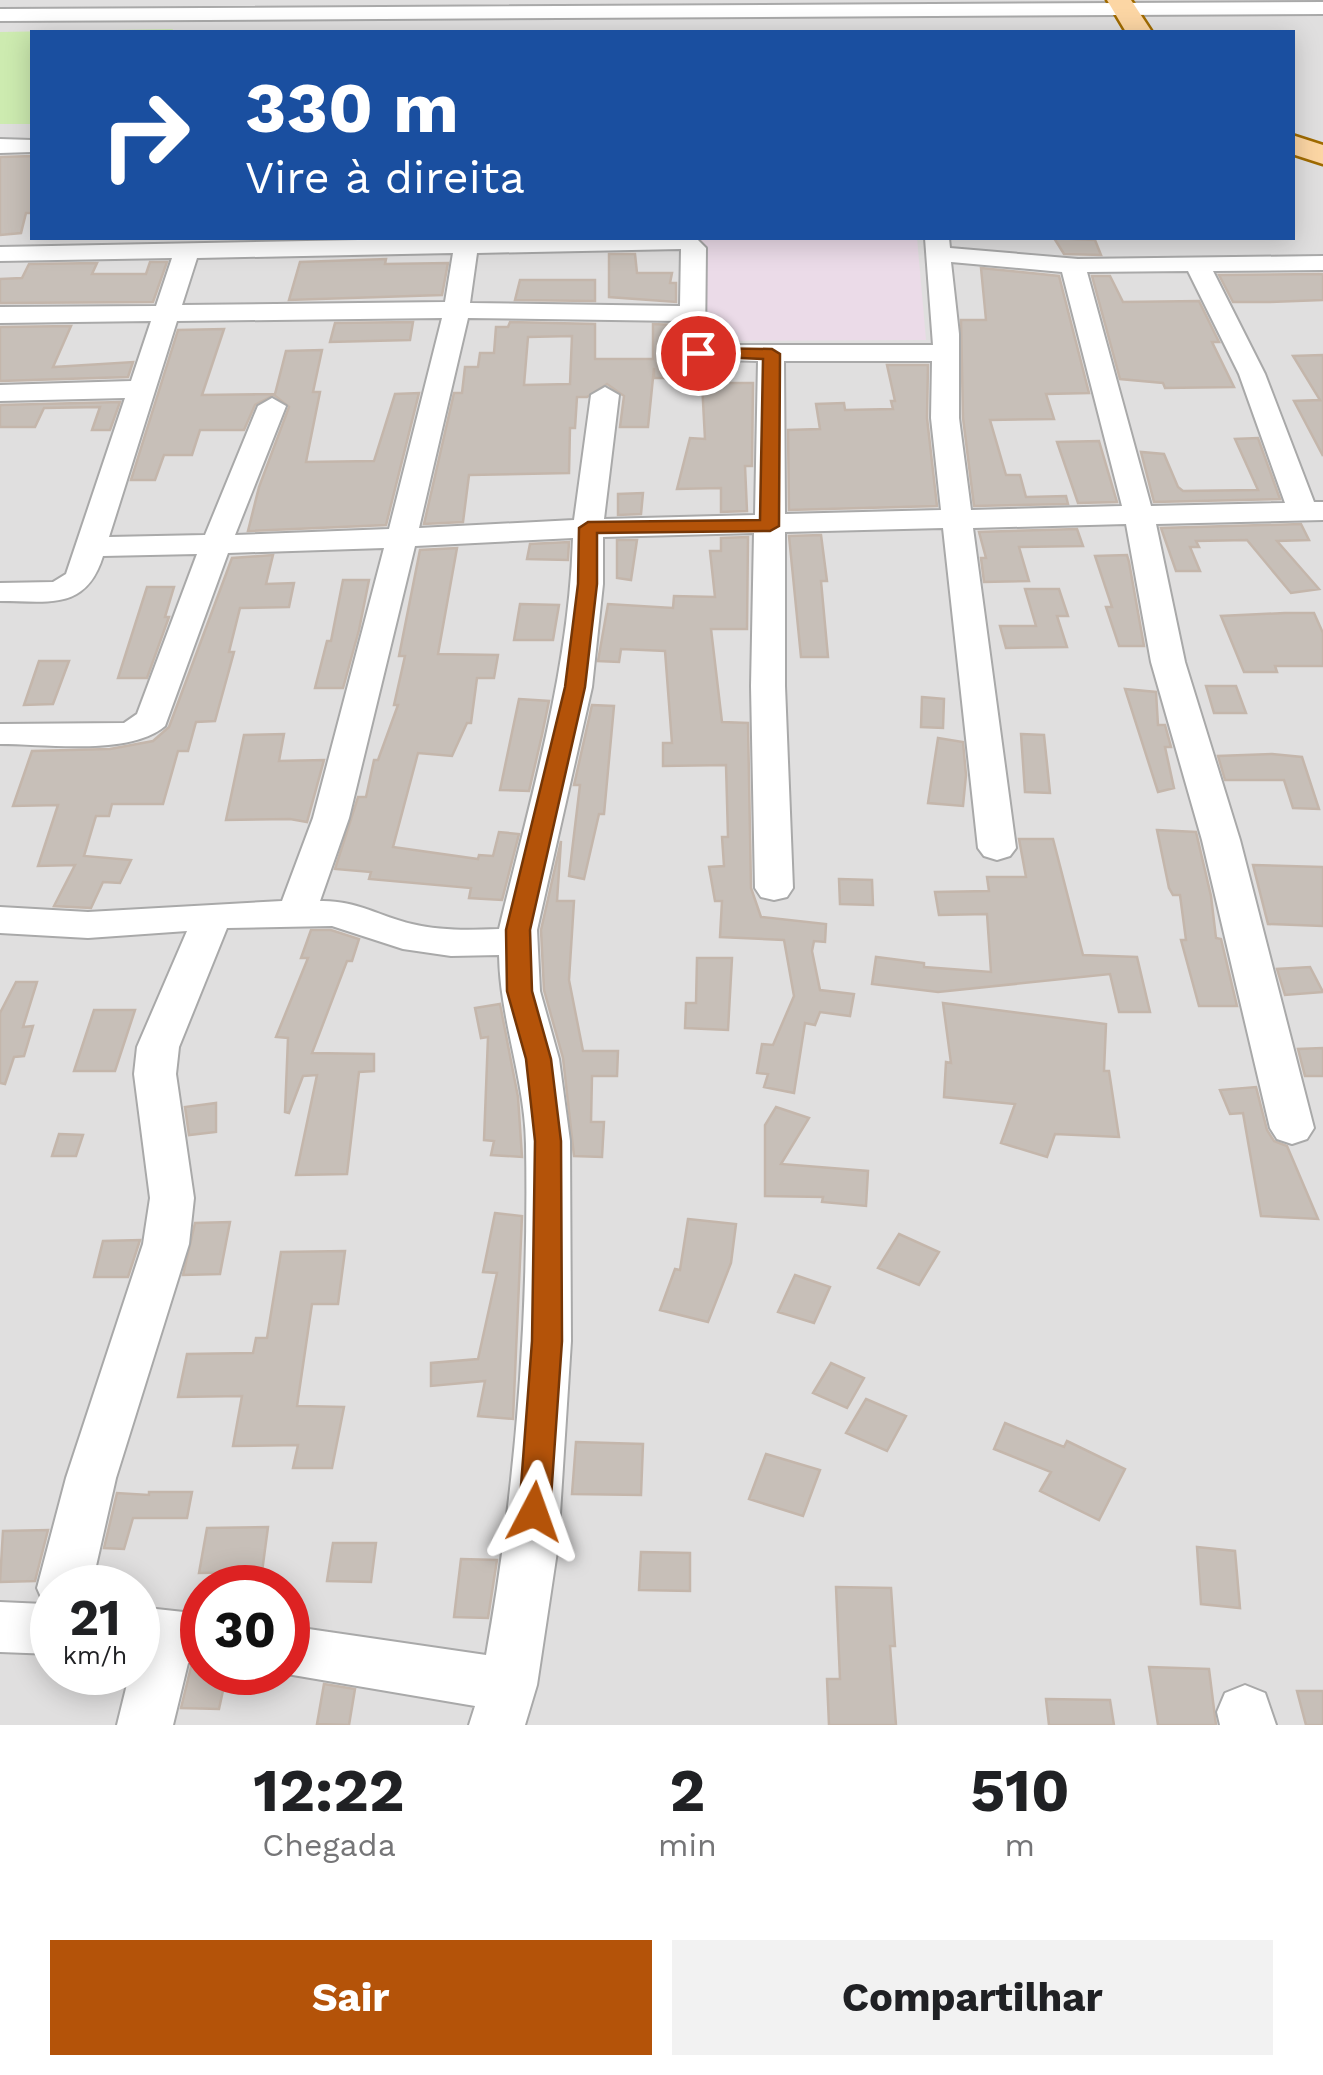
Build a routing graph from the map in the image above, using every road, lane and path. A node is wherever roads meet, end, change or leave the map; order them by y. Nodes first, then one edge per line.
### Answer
1 (883, 5) edge
2 (1308, 5) edge
3 (660, 6) edge
4 (188, 7) edge
5 (1110, 10) edge
6 (0, 15) edge
7 (421, 15) edge
8 (175, 30) edge
9 (889, 30) edge
10 (1136, 30) edge
11 (1323, 31) edge
12 (1295, 130) edge
13 (1295, 144) edge
14 (1323, 144) edge
15 (0, 146) edge
16 (30, 146) edge
17 (686, 240) edge
18 (373, 242) edge
19 (466, 244) junction
20 (44, 245) edge
21 (938, 246) edge
22 (188, 250) junction
23 (0, 254) edge
24 (1197, 264) junction
25 (1323, 264) edge
26 (1078, 266) junction
27 (456, 310) junction
28 (166, 314) junction
29 (693, 314) junction
30 (0, 315) edge
31 (946, 353) junction
32 (772, 354) junction
33 (141, 389) junction
34 (0, 393) edge
35 (605, 394) dead end
36 (272, 406) dead end
37 (1313, 512) edge
38 (1139, 516) junction
39 (958, 520) junction
40 (770, 526) junction
41 (588, 528) junction
42 (399, 538) junction
43 (217, 544) junction
44 (90, 547) junction
45 (0, 592) edge
46 (0, 734) edge
47 (997, 848) dead end
48 (774, 888) dead end
49 (297, 912) junction
50 (213, 916) junction
51 (0, 920) edge
52 (518, 942) junction
53 (1292, 1128) dead end
54 (70, 1565) edge
55 (0, 1627) edge
56 (30, 1628) edge
57 (169, 1635) edge
58 (310, 1657) edge
59 (503, 1705) edge
60 (145, 1725) edge

1 - 3 street
1 - 5 street
1 - 9 street
2 - 5 street
2 - 11 street
3 - 7 street
4 - 6 street
4 - 7 street
4 - 8 street
5 - 10 main road
12 - 14 main road
13 - 14 main road
15 - 16 street
17 - 19 street
17 - 29 street
18 - 19 street
18 - 22 street
19 - 27 street
20 - 22 street
20 - 23 street
21 - 26 street
21 - 31 street
22 - 28 street
24 - 25 street
24 - 26 street
24 - 37 street
26 - 38 street
27 - 28 street
27 - 29 street
27 - 42 street
28 - 30 street
28 - 33 street
29 - 32 street
31 - 32 street
31 - 39 street
32 - 40 street
33 - 34 street
33 - 44 street
35 - 41 street
36 - 43 street
37 - 38 street
38 - 39 street
38 - 53 street
39 - 40 street
39 - 47 street
40 - 41 street
40 - 48 street
41 - 42 street
41 - 52 street
42 - 43 street
42 - 49 street
43 - 44 street
43 - 46 street
44 - 45 street
49 - 50 street
49 - 52 street
50 - 51 street
50 - 54 street
52 - 59 street
55 - 56 street
57 - 60 street
58 - 59 street

